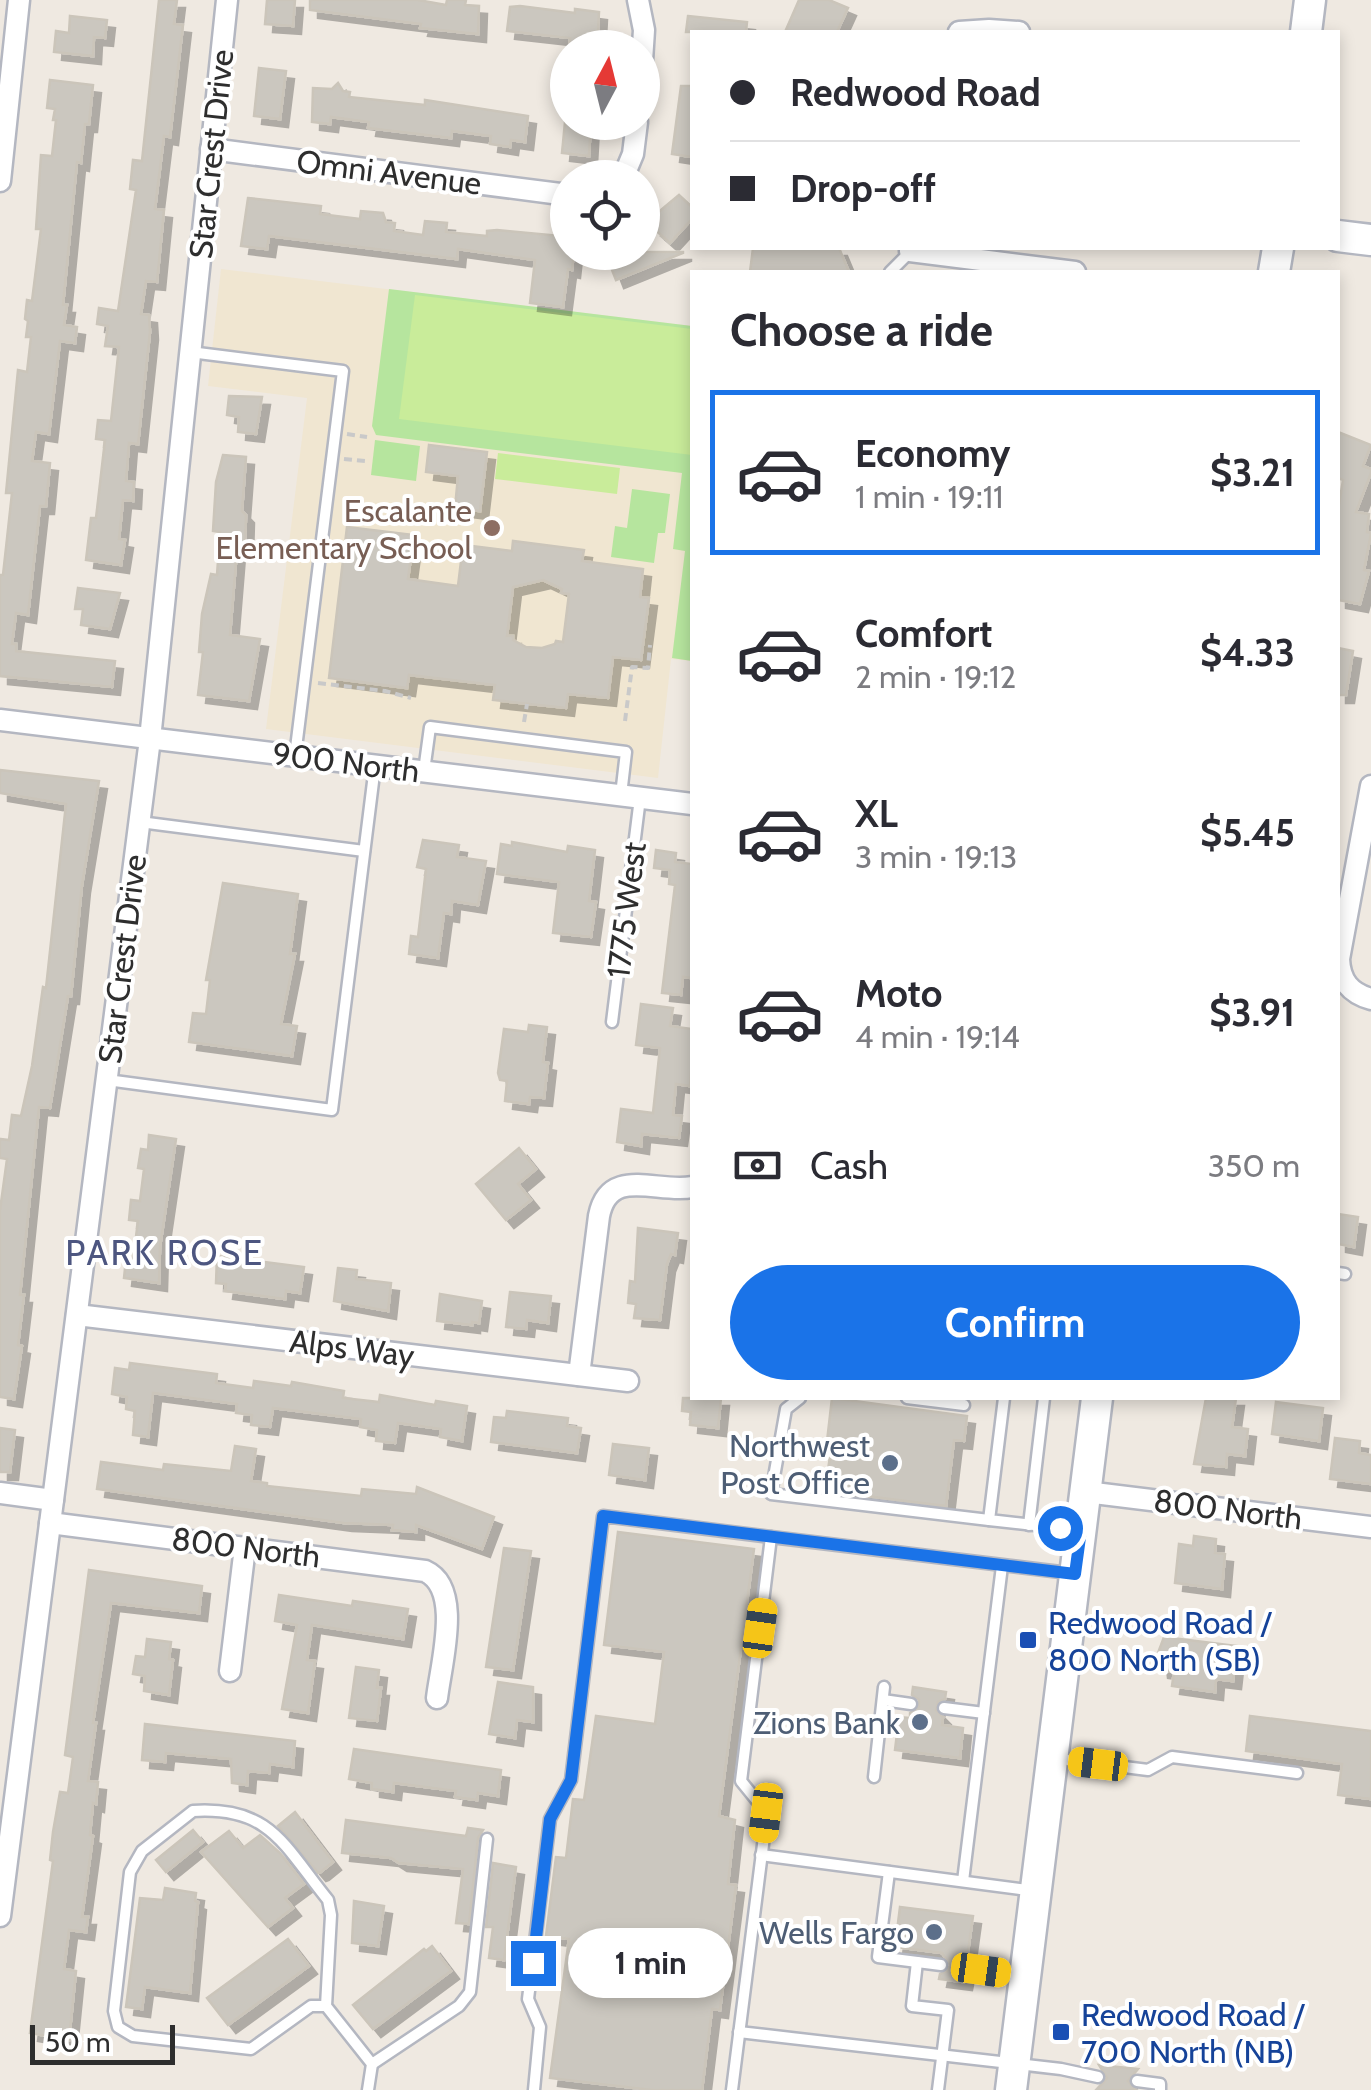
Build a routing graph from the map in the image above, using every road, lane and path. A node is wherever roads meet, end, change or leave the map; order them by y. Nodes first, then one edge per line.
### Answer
1 (19, 0) edge
2 (228, 0) edge
3 (638, 0) edge
4 (1310, 0) edge
5 (644, 30) edge
6 (1306, 30) edge
7 (211, 149) junction
8 (2, 150) edge
9 (0, 181) edge
10 (550, 193) edge
11 (1340, 236) edge
12 (1371, 240) edge
13 (910, 250) edge
14 (918, 250) edge
15 (892, 270) edge
16 (1061, 270) edge
17 (190, 352) junction
18 (650, 645) dead end
19 (318, 683) dead end
20 (411, 698) dead end
21 (527, 704) dead end
22 (0, 720) edge
23 (624, 721) dead end
24 (524, 722) dead end
25 (150, 739) junction
26 (295, 756) junction
27 (375, 765) junction
28 (424, 772) junction
29 (1371, 786) edge
30 (630, 796) junction
31 (690, 804) edge
32 (139, 822) junction
33 (364, 851) junction
34 (1340, 954) edge
35 (1340, 968) edge
36 (1371, 1000) edge
37 (612, 1022) dead end
38 (106, 1080) junction
39 (690, 1186) edge
40 (77, 1315) junction
41 (578, 1376) junction
42 (628, 1381) dead end
43 (797, 1400) edge
44 (924, 1400) edge
45 (1004, 1400) edge
46 (1044, 1400) edge
47 (1097, 1400) edge
48 (964, 1405) dead end
49 (1086, 1492) junction
50 (0, 1493) edge
51 (53, 1500) junction
52 (989, 1520) junction
53 (50, 1523) junction
54 (1029, 1525) junction
55 (1371, 1527) edge
56 (1081, 1530) junction
57 (772, 1538) junction
58 (245, 1548) junction
59 (1002, 1566) junction
60 (1075, 1574) junction
61 (230, 1671) dead end
62 (437, 1698) dead end
63 (911, 1704) dead end
64 (944, 1708) dead end
65 (984, 1713) junction
66 (1052, 1758) junction
67 (1297, 1773) dead end
68 (874, 1777) dead end
69 (487, 1839) dead end
70 (761, 1855) junction
71 (889, 1872) junction
72 (962, 1882) junction
73 (1036, 1891) junction
74 (0, 1916) edge
75 (917, 1962) junction
76 (941, 1965) dead end
77 (966, 1968) dead end
78 (1025, 1976) junction
79 (326, 2006) junction
80 (739, 2032) junction
81 (942, 2057) junction
82 (372, 2064) junction
83 (1098, 2077) dead end
84 (1012, 2078) edge
85 (1136, 2082) dead end
86 (368, 2090) edge
87 (534, 2090) edge
88 (732, 2090) edge
89 (938, 2090) edge
90 (1160, 2090) edge

1 - 8 street
2 - 7 street, Star Crest Drive
3 - 5 street
4 - 6 main road
7 - 10 street, Omni Avenue
7 - 17 street, Star Crest Drive
8 - 9 street
11 - 12 main road
13 - 15 lane
14 - 16 street
17 - 25 street, Star Crest Drive
17 - 26 lane
18 - 23 path
19 - 20 path
21 - 24 path
22 - 25 street, 900 North
25 - 26 street, 900 North
25 - 32 street, Star Crest Drive
26 - 27 street, 900 North
27 - 28 street, 900 North
27 - 33 lane
28 - 30 street, 900 North
28 - 30 lane, 1775 West
29 - 34 street
30 - 31 street, 900 North
30 - 37 lane, 1775 West
32 - 33 lane
32 - 38 street, Star Crest Drive
33 - 38 lane
35 - 36 street
38 - 40 street, Star Crest Drive
39 - 41 street
40 - 41 street, Alps Way
40 - 51 street, Star Crest Drive
41 - 42 street, Alps Way
43 - 52 lane
44 - 48 lane
45 - 52 lane
46 - 54 lane
47 - 49 main road
49 - 55 street, 800 North
49 - 56 main road
50 - 51 street
51 - 53 street, Star Crest Drive
52 - 54 lane
53 - 58 street, 800 North
53 - 74 street, Star Crest Drive
54 - 56 lane
56 - 60 main road
57 - 59 lane
57 - 70 lane
57 - 87 lane
58 - 61 street
58 - 62 street, 800 North
59 - 60 lane
59 - 65 lane
60 - 66 main road
63 - 68 lane
64 - 65 lane
65 - 72 lane
66 - 67 lane
66 - 73 main road
69 - 82 lane
70 - 71 lane
70 - 80 lane
71 - 72 lane
71 - 75 lane
72 - 73 lane
73 - 78 main road
75 - 76 lane
75 - 81 lane
77 - 78 lane
78 - 84 main road
79 - 79 lane
79 - 82 lane
80 - 81 lane
80 - 88 lane
81 - 84 lane
81 - 89 lane
82 - 86 lane
83 - 84 lane
85 - 90 lane

